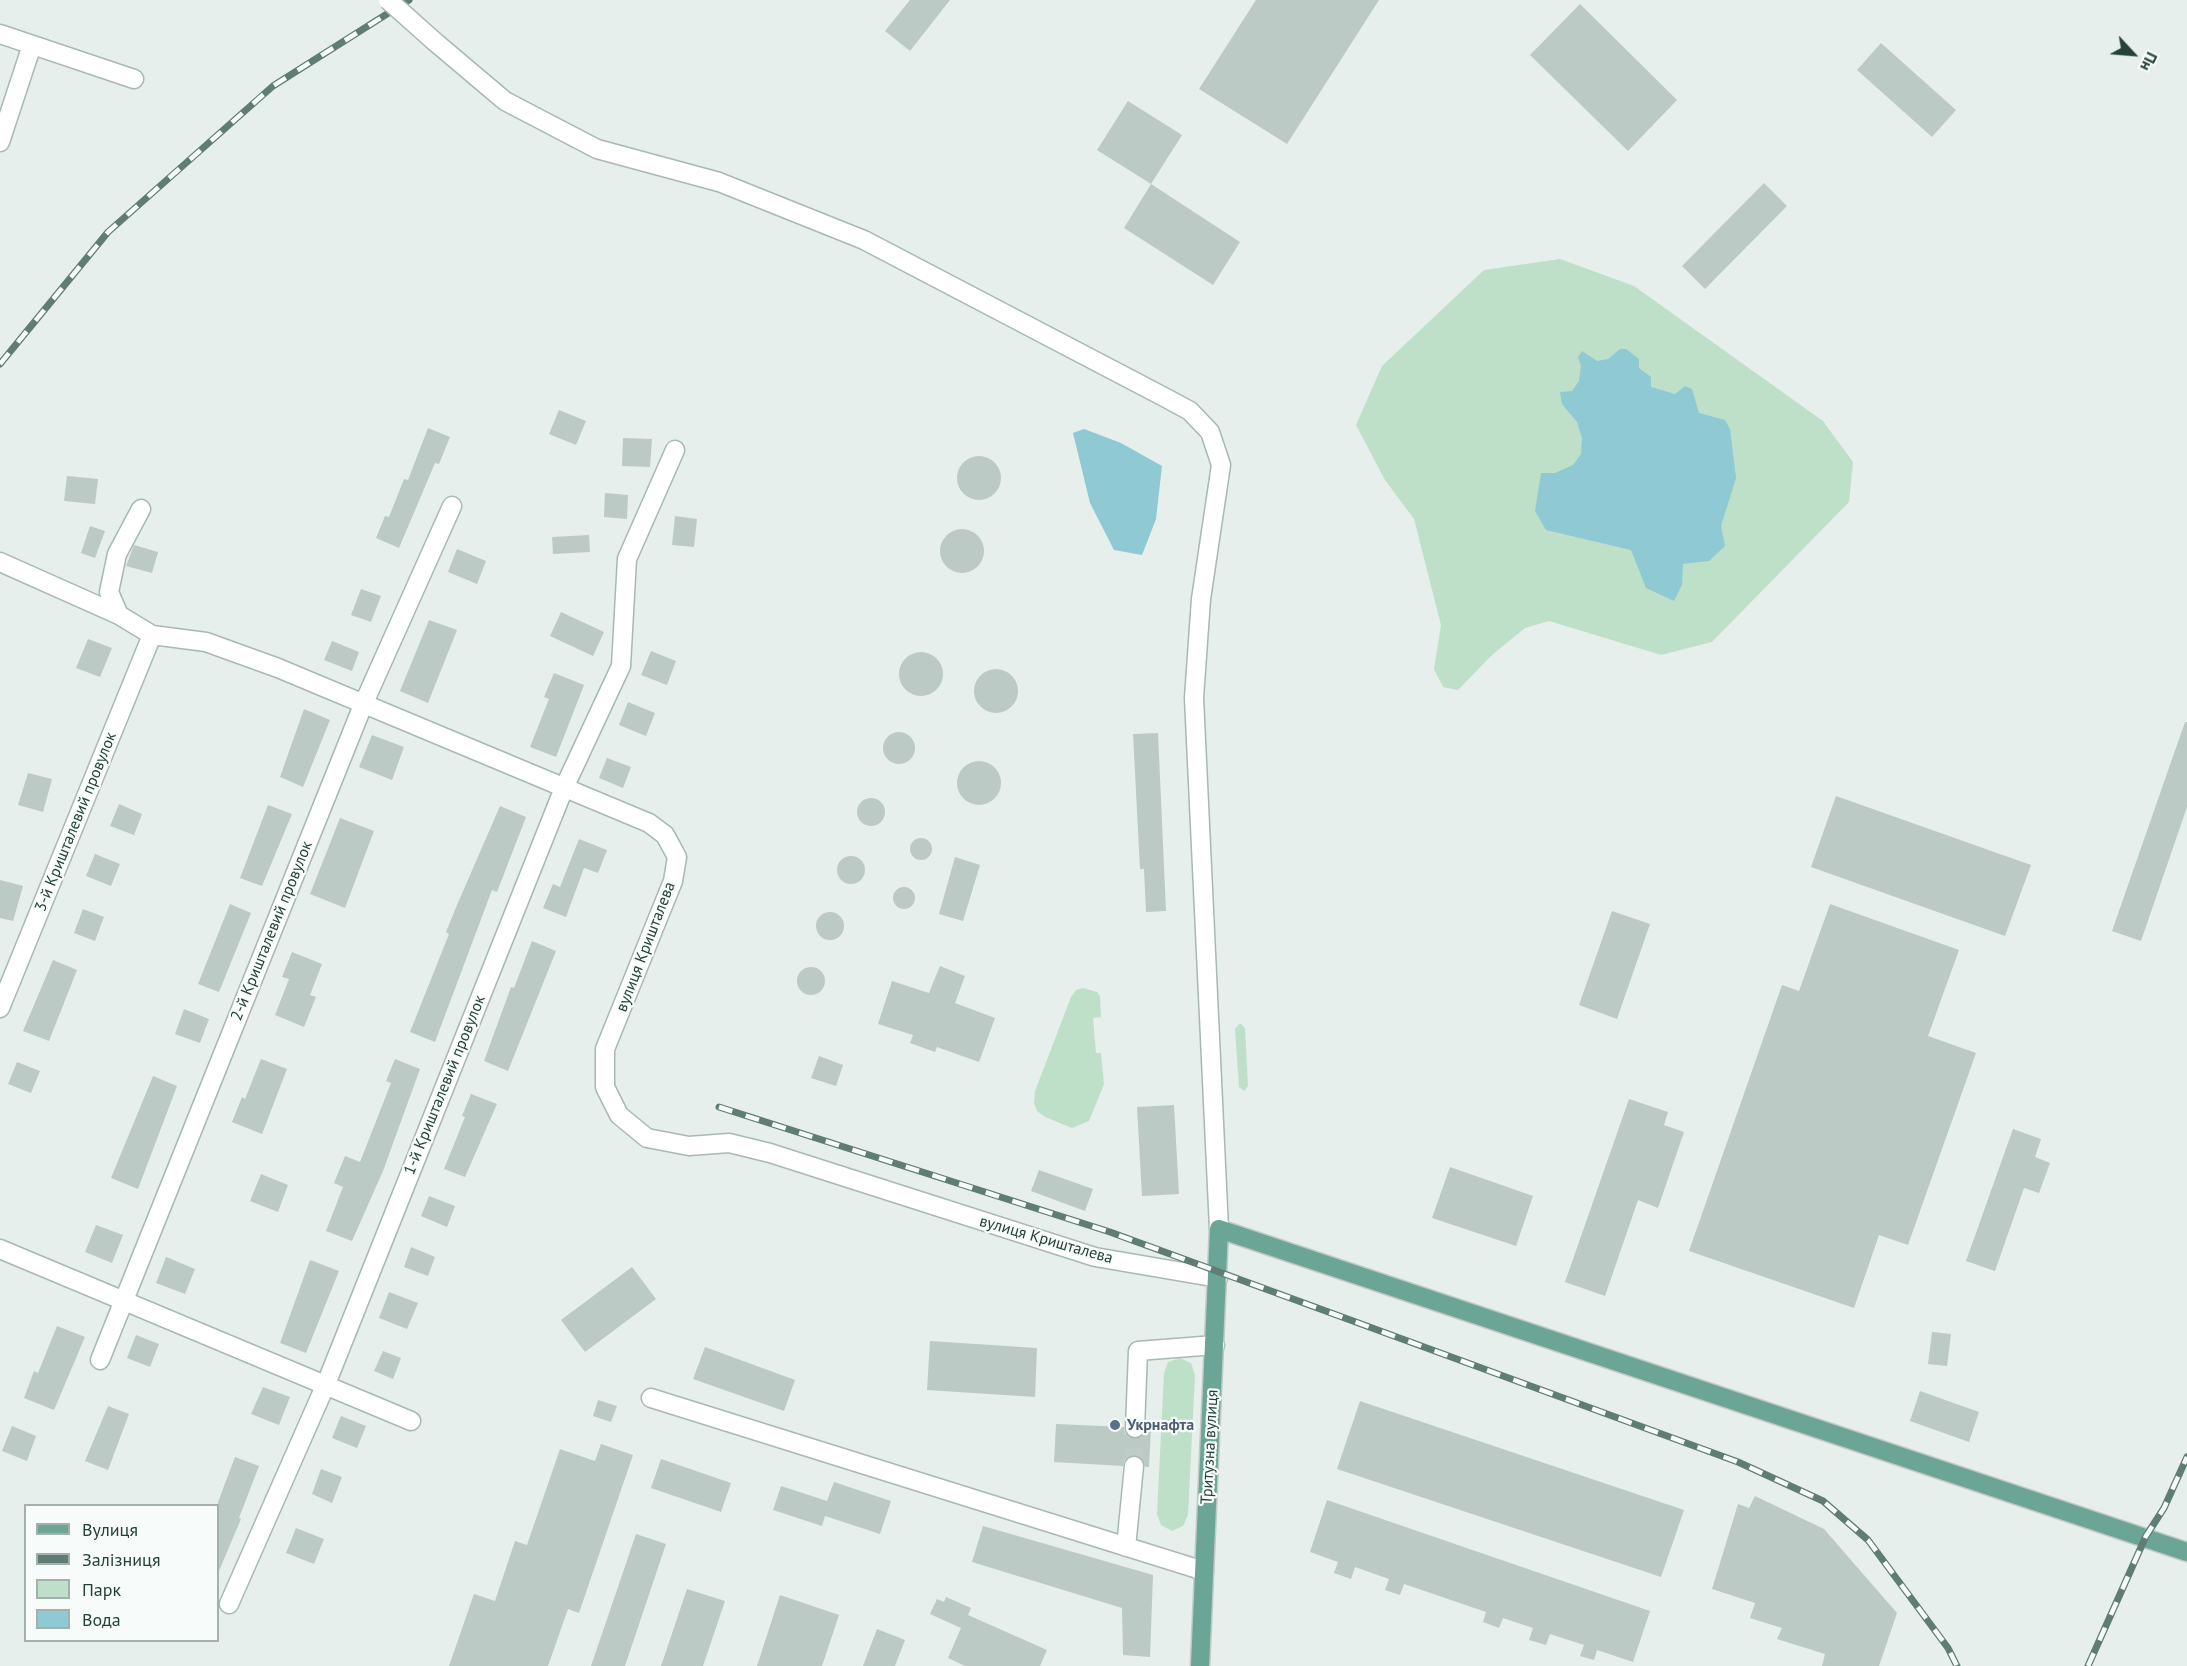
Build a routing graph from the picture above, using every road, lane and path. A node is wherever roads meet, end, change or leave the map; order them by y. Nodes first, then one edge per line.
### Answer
1 (388, 0) edge
2 (0, 34) edge
3 (32, 45) junction
4 (134, 80) dead end
5 (0, 142) edge
6 (675, 450) dead end
7 (452, 506) dead end
8 (141, 509) dead end
9 (0, 562) edge
10 (119, 615) junction
11 (152, 635) junction
12 (363, 705) junction
13 (564, 788) junction
14 (0, 1008) edge
15 (1219, 1229) junction
16 (0, 1249) edge
17 (1218, 1278) junction
18 (125, 1300) junction
19 (1215, 1345) junction
20 (100, 1360) dead end
21 (326, 1384) junction
22 (651, 1398) dead end
23 (411, 1421) dead end
24 (1135, 1428) tunnel mouth
25 (1134, 1466) tunnel mouth
26 (1126, 1547) junction
27 (2185, 1552) edge
28 (1204, 1571) junction
29 (229, 1604) dead end
30 (1200, 1666) edge

1 - 15 street, bridge
2 - 3 street
3 - 4 street
3 - 5 street
6 - 13 street, 1-й Кришталевий провулок
7 - 12 street, 2-й Кришталевий провулок
8 - 10 street
9 - 10 street, вулиця Кришталева
10 - 11 street, вулиця Кришталева
11 - 12 street, вулиця Кришталева
11 - 14 street, 3-й Кришталевий провулок
12 - 13 street, вулиця Кришталева
12 - 18 street, 2-й Кришталевий провулок
13 - 17 street, вулиця Кришталева
13 - 21 street, 1-й Кришталевий провулок
15 - 17 main road, Тритузна вулиця
15 - 27 main road
16 - 18 street
17 - 19 main road, Тритузна вулиця
18 - 20 street, 2-й Кришталевий провулок
18 - 21 street
19 - 24 street
19 - 28 main road, Тритузна вулиця
21 - 23 street
21 - 29 street, 1-й Кришталевий провулок
22 - 26 street
25 - 26 street
26 - 28 street
28 - 30 main road, Тритузна вулиця

